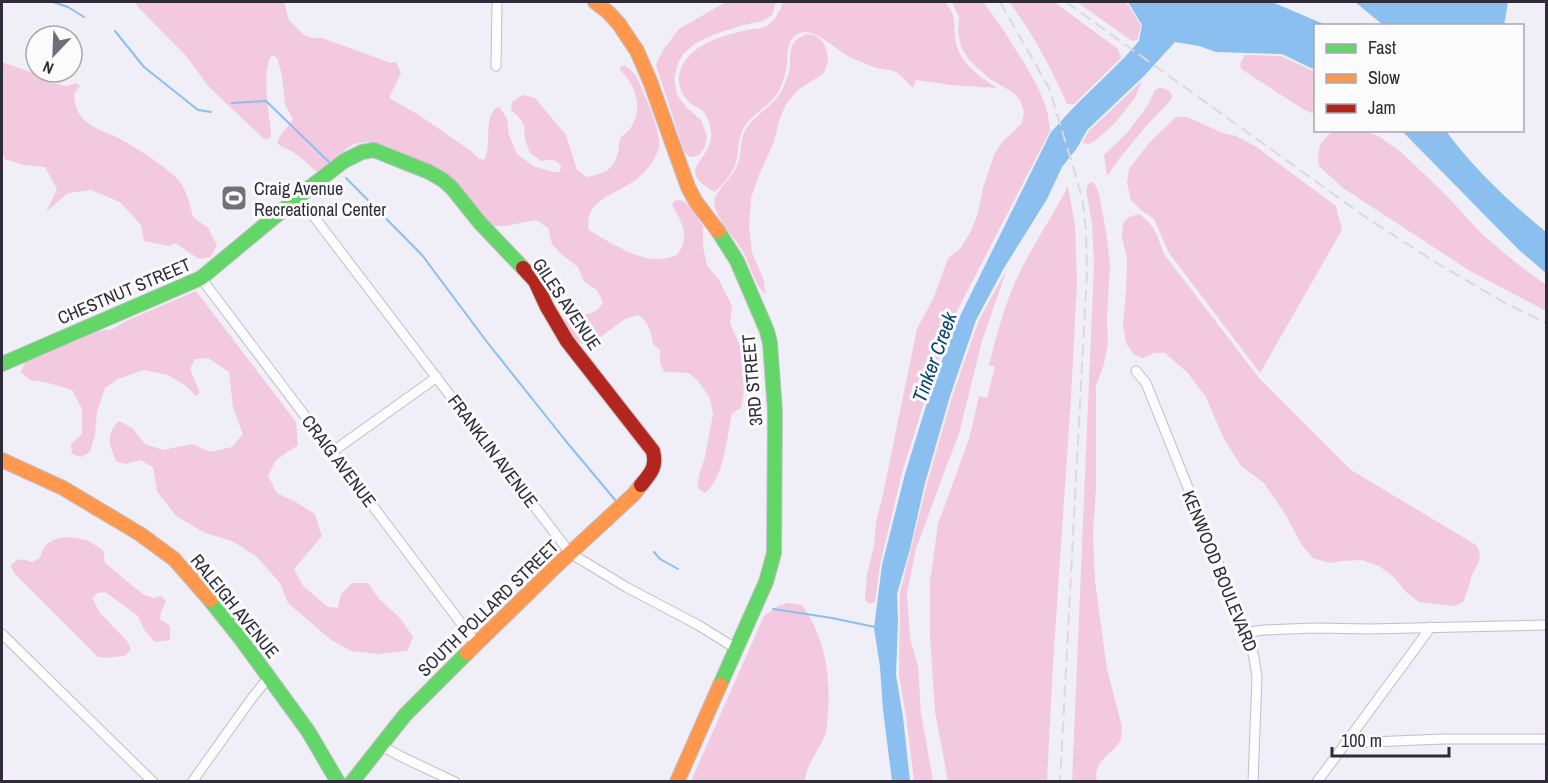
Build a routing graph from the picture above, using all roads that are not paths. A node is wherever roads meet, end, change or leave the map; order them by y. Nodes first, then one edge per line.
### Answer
1 (498, 2) edge
2 (595, 2) edge
3 (496, 66) dead end
4 (299, 197) junction
5 (460, 198) joint
6 (201, 278) junction
7 (2, 364) edge
8 (1136, 371) dead end
9 (437, 377) junction
10 (332, 452) junction
11 (2, 460) edge
12 (655, 465) joint
13 (570, 553) junction
14 (1546, 625) edge
15 (1431, 627) junction
16 (1245, 633) junction
17 (2, 634) edge
18 (476, 643) junction
19 (737, 649) junction
20 (269, 677) junction
21 (1546, 739) edge
22 (1345, 743) junction
23 (380, 745) junction
24 (153, 782) edge
25 (192, 782) edge
26 (338, 782) edge
27 (352, 782) edge
28 (454, 782) edge
29 (677, 782) edge
30 (1253, 782) edge
31 (1317, 782) edge

1 - 3 street
2 - 19 street, 3RD STREET
4 - 5 street, CHESTNUT STREET
4 - 6 street, CHESTNUT STREET
4 - 9 street, FRANKLIN AVENUE
5 - 12 street, GILES AVENUE
6 - 7 street, CHESTNUT STREET
6 - 10 street, CRAIG AVENUE
8 - 16 street, KENWOOD BOULEVARD
9 - 10 street
9 - 13 street, FRANKLIN AVENUE
10 - 18 street, CRAIG AVENUE
11 - 20 street, RALEIGH AVENUE
12 - 13 street, SOUTH POLLARD STREET
13 - 18 street, SOUTH POLLARD STREET
13 - 19 street, FRANKLIN AVENUE
14 - 15 street
15 - 16 street
15 - 22 street
16 - 30 street, KENWOOD BOULEVARD
17 - 24 street
18 - 23 street, SOUTH POLLARD STREET
19 - 29 street, 3RD STREET
20 - 25 street
20 - 26 street, RALEIGH AVENUE
21 - 22 street
22 - 31 street
23 - 27 street, SOUTH POLLARD STREET
23 - 28 street

